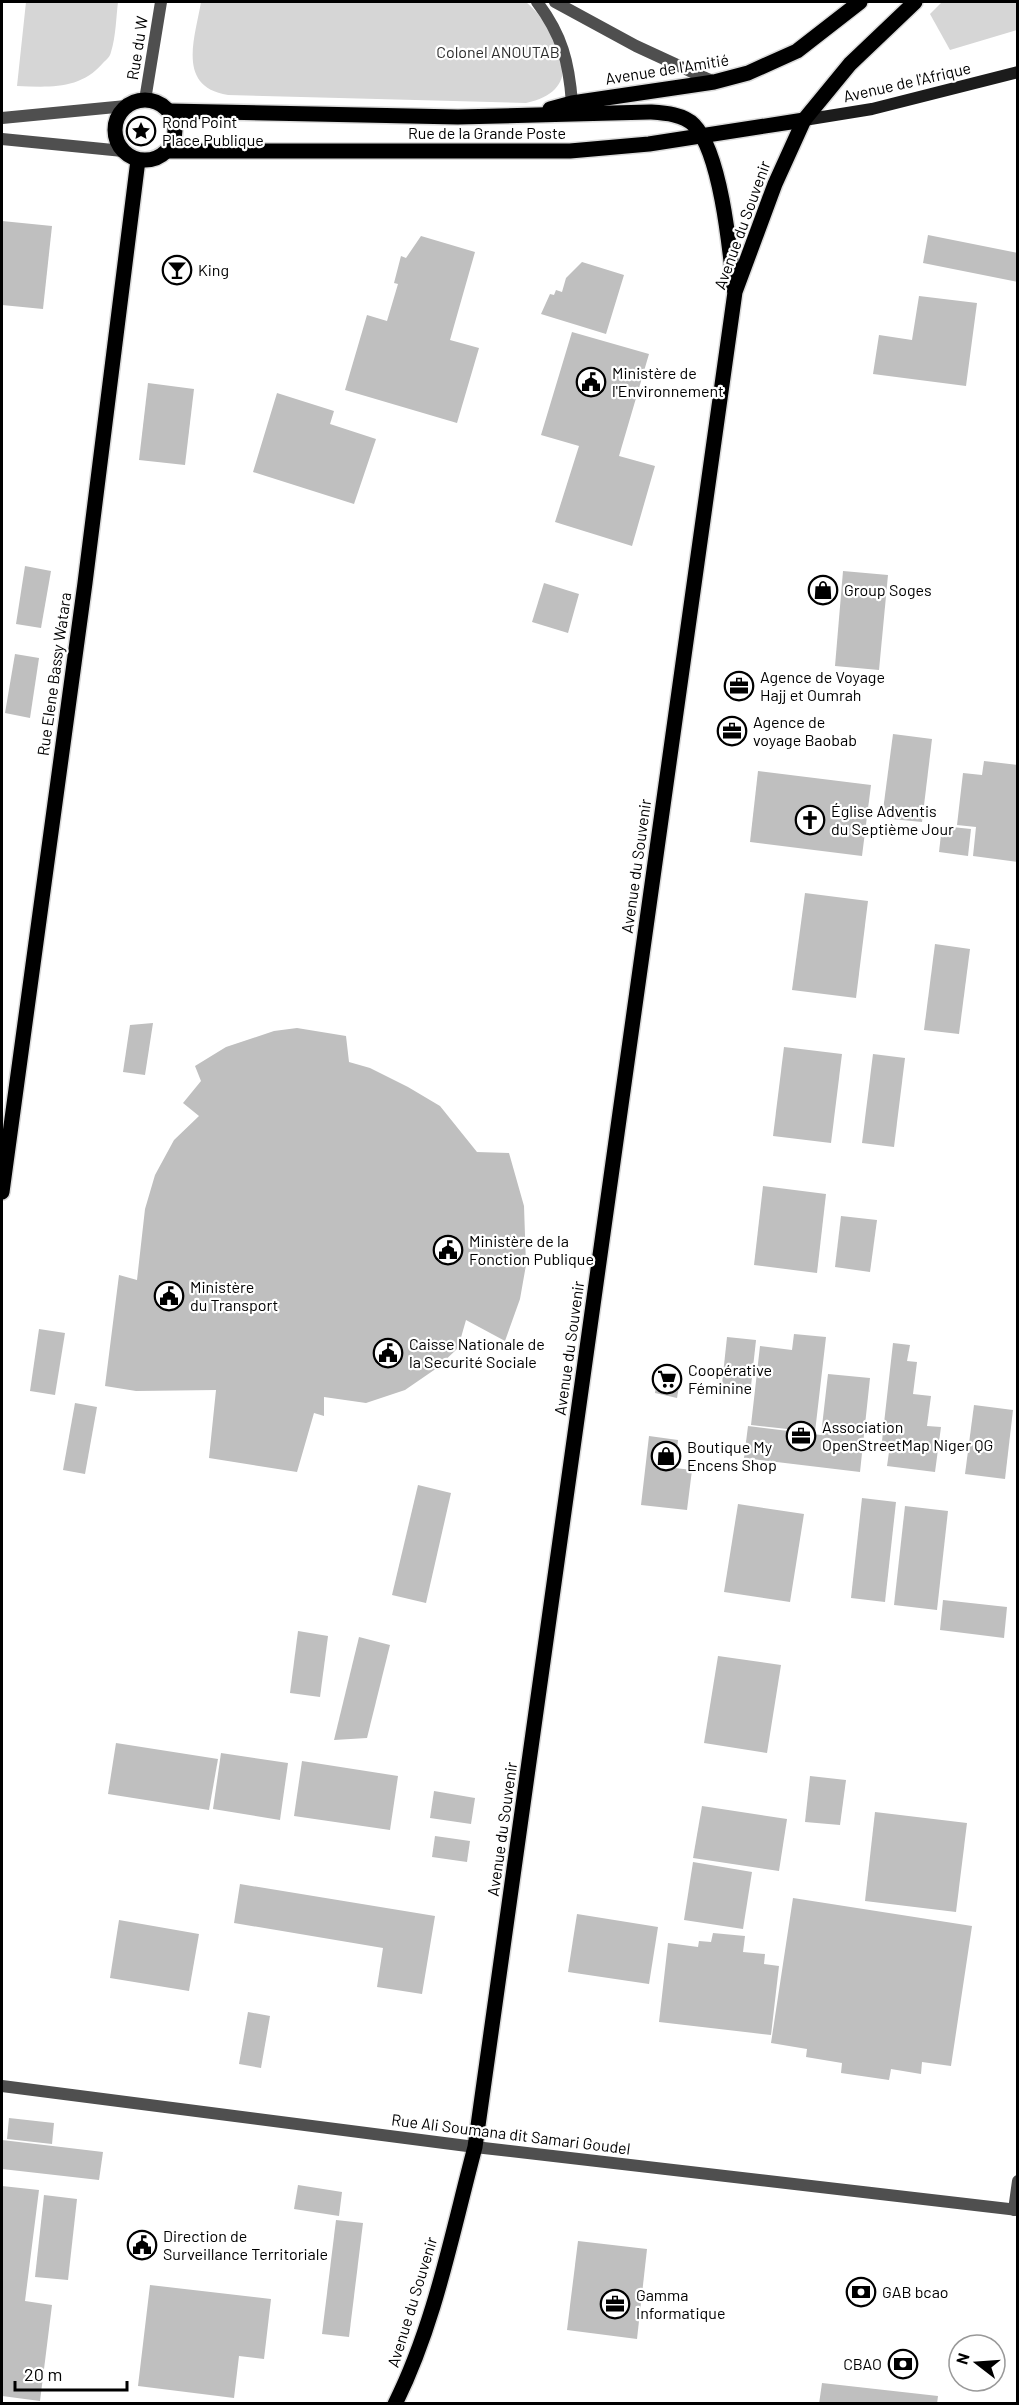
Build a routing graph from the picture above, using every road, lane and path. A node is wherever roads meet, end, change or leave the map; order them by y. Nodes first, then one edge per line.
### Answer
1 (161, 2) edge
2 (537, 2) edge
3 (555, 2) edge
4 (860, 2) edge
5 (915, 2) edge
6 (1017, 72) edge
7 (714, 82) junction
8 (145, 100) junction
9 (572, 103) junction
10 (126, 106) junction
11 (169, 111) junction
12 (531, 114) junction
13 (2, 118) edge
14 (804, 120) junction
15 (702, 137) junction
16 (2, 139) edge
17 (123, 151) junction
18 (168, 151) junction
19 (138, 160) junction
20 (735, 292) junction
21 (2, 1192) edge
22 (2, 2086) edge
23 (475, 2147) junction
24 (1017, 2181) edge
25 (1016, 2210) edge
26 (394, 2403) edge

1 - 8 street, Rue du W
2 - 9 street
3 - 7 street
4 - 7 main road, Avenue de l'Amitié
5 - 14 main road
6 - 14 main road, Avenue de l'Afrique
7 - 9 main road, Avenue de l'Amitié
8 - 10 main road
8 - 11 main road
9 - 12 main road, Avenue de l'Amitié
10 - 13 street
10 - 17 main road
11 - 12 main road, Rue de la Grande Poste
11 - 18 main road
12 - 15 main road
14 - 15 main road, Rue de la Grande Poste
14 - 20 main road, Avenue du Souvenir
15 - 18 main road, Rue de la Grande Poste
15 - 20 main road
16 - 17 street
17 - 19 main road
18 - 19 main road
19 - 21 main road, Rue Elene Bassy Watara
20 - 23 main road, Avenue du Souvenir
22 - 23 street, Rue Ali Soumana dit Samari Goudel
23 - 25 street, Rue Ali Soumana dit Samari Goudel
23 - 26 main road, Avenue du Souvenir
24 - 25 street

